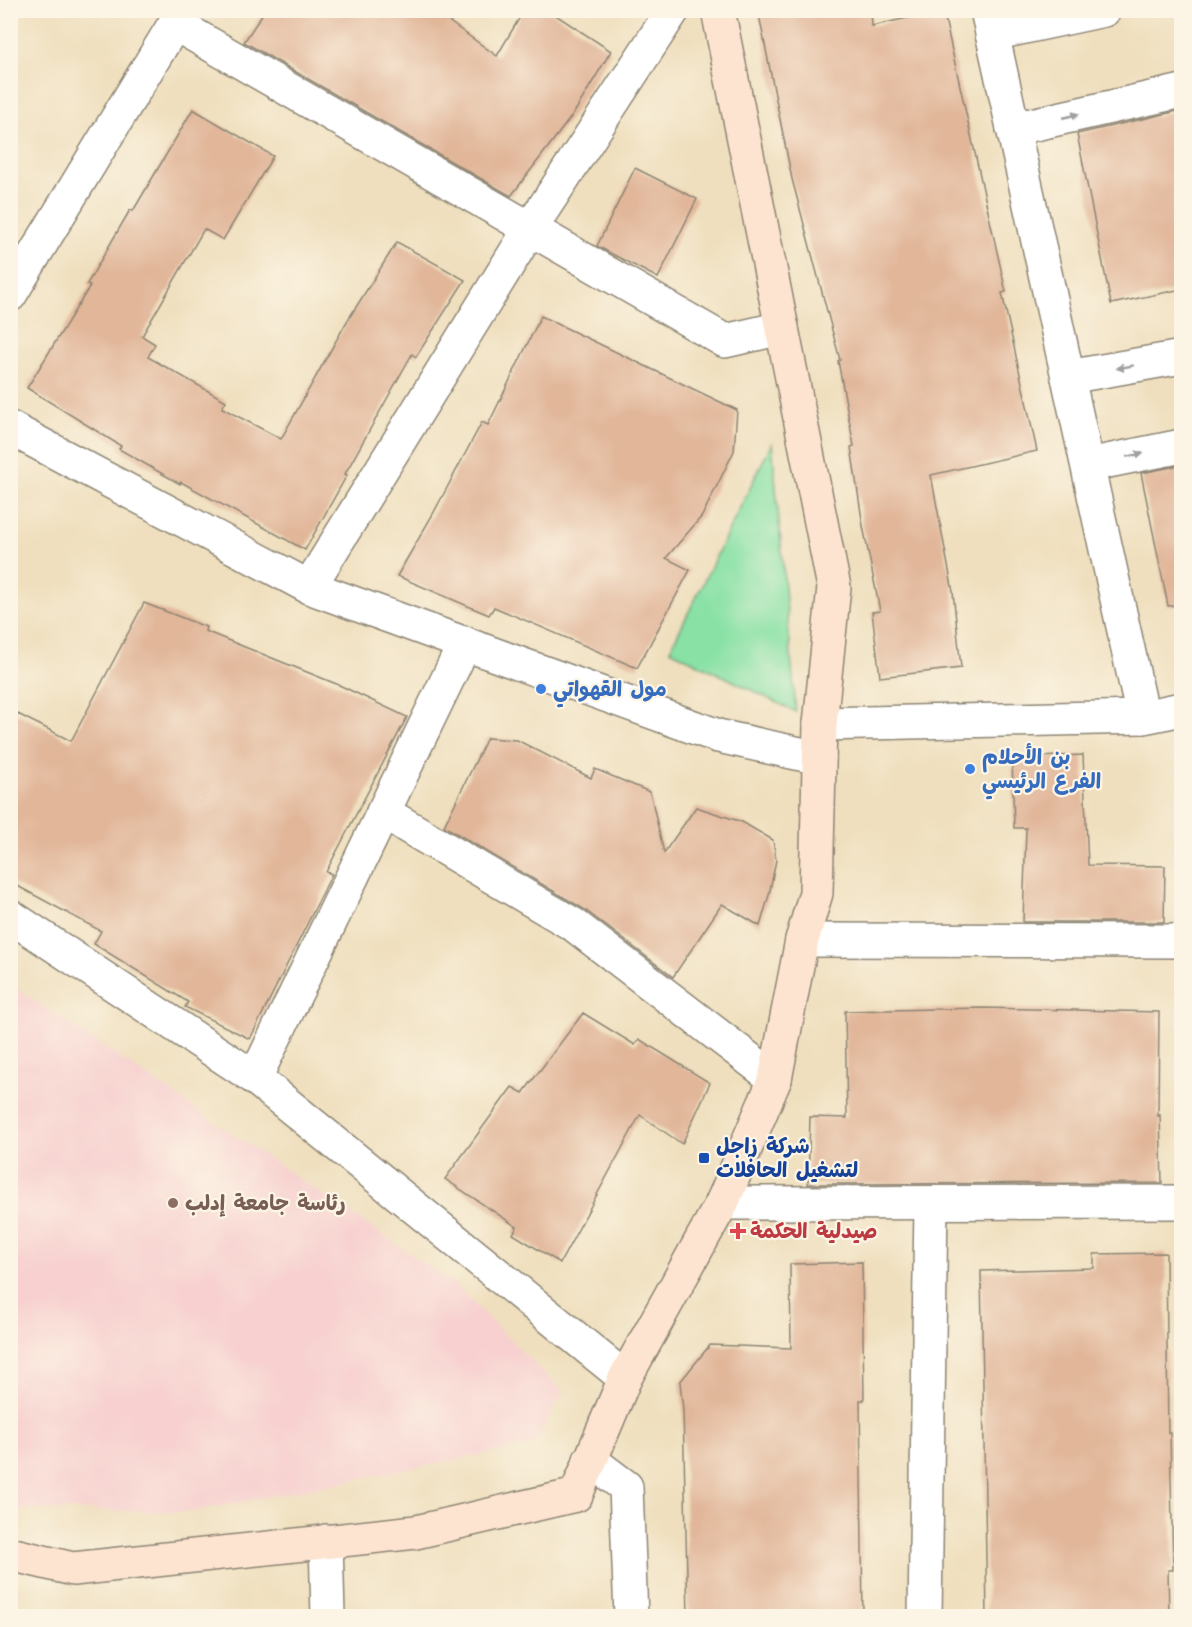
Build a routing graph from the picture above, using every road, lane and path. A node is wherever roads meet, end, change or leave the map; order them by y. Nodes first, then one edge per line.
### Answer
1 (673, 10) edge
2 (718, 10) edge
3 (1104, 10) edge
4 (179, 17) edge
5 (990, 22) edge
6 (1182, 91) edge
7 (1013, 129) junction
8 (530, 230) junction
9 (10, 295) edge
10 (782, 328) junction
11 (1182, 357) edge
12 (1068, 377) junction
13 (10, 428) edge
14 (1182, 446) edge
15 (1088, 465) junction
16 (309, 586) junction
17 (465, 643) junction
18 (1182, 709) edge
19 (1143, 717) junction
20 (820, 724) junction
21 (819, 758) junction
22 (383, 812) junction
23 (10, 916) edge
24 (802, 940) junction
25 (1182, 941) edge
26 (255, 1078) junction
27 (775, 1079) junction
28 (1182, 1202) edge
29 (722, 1203) junction
30 (931, 1203) junction
31 (625, 1378) junction
32 (590, 1460) junction
33 (326, 1541) junction
34 (10, 1554) edge
35 (328, 1617) edge
36 (631, 1617) edge
37 (925, 1617) edge

1 - 8 street
2 - 10 street
3 - 5 street
4 - 8 street
4 - 9 street
5 - 7 street
7 -> 6 street
7 - 12 street
8 - 10 street
8 - 16 street
10 - 20 street
11 -> 12 street
12 - 15 street
13 - 16 street
15 -> 14 street
15 - 19 street
16 - 17 street
17 - 21 street
17 - 22 street
18 - 19 street
19 - 20 street
20 - 21 street
21 - 24 street
22 - 26 street
22 - 27 street
23 - 26 street
24 - 25 street
24 - 27 street
26 - 31 street
27 - 29 street
28 - 30 street
29 - 30 street
29 - 31 street
30 - 37 street
31 - 32 street
32 - 33 street
32 - 36 street
33 - 34 street
33 - 35 street

